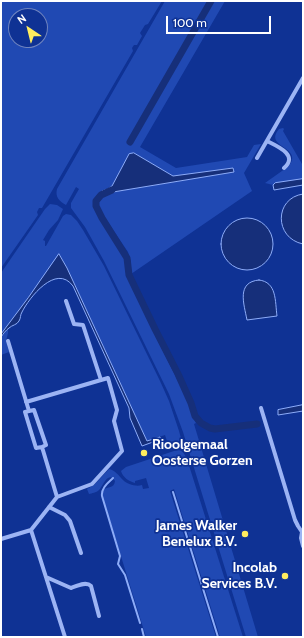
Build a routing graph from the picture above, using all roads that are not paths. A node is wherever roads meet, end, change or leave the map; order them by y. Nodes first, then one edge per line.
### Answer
1 (303, 78) edge
2 (267, 141) junction
3 (257, 158) dead end
4 (284, 168) dead end
5 (66, 301) dead end
6 (8, 341) dead end
7 (101, 380) junction
8 (26, 402) junction
9 (261, 408) dead end
10 (29, 411) junction
11 (42, 447) junction
12 (57, 497) junction
13 (49, 507) junction
14 (31, 530) junction
15 (303, 532) edge
16 (1, 539) edge
17 (303, 546) edge
18 (81, 553) dead end
19 (46, 577) junction
20 (100, 616) dead end
21 (64, 637) edge

1 - 2 street
2 - 3 street
2 - 4 street
5 - 7 street
6 - 8 street
7 - 8 street
7 - 12 street
8 - 10 street
9 - 15 street
10 - 11 street
10 - 11 street
11 - 12 street
12 - 13 street
13 - 14 street
13 - 18 street
14 - 16 street
14 - 19 street
15 - 17 street
19 - 20 street
19 - 21 street

